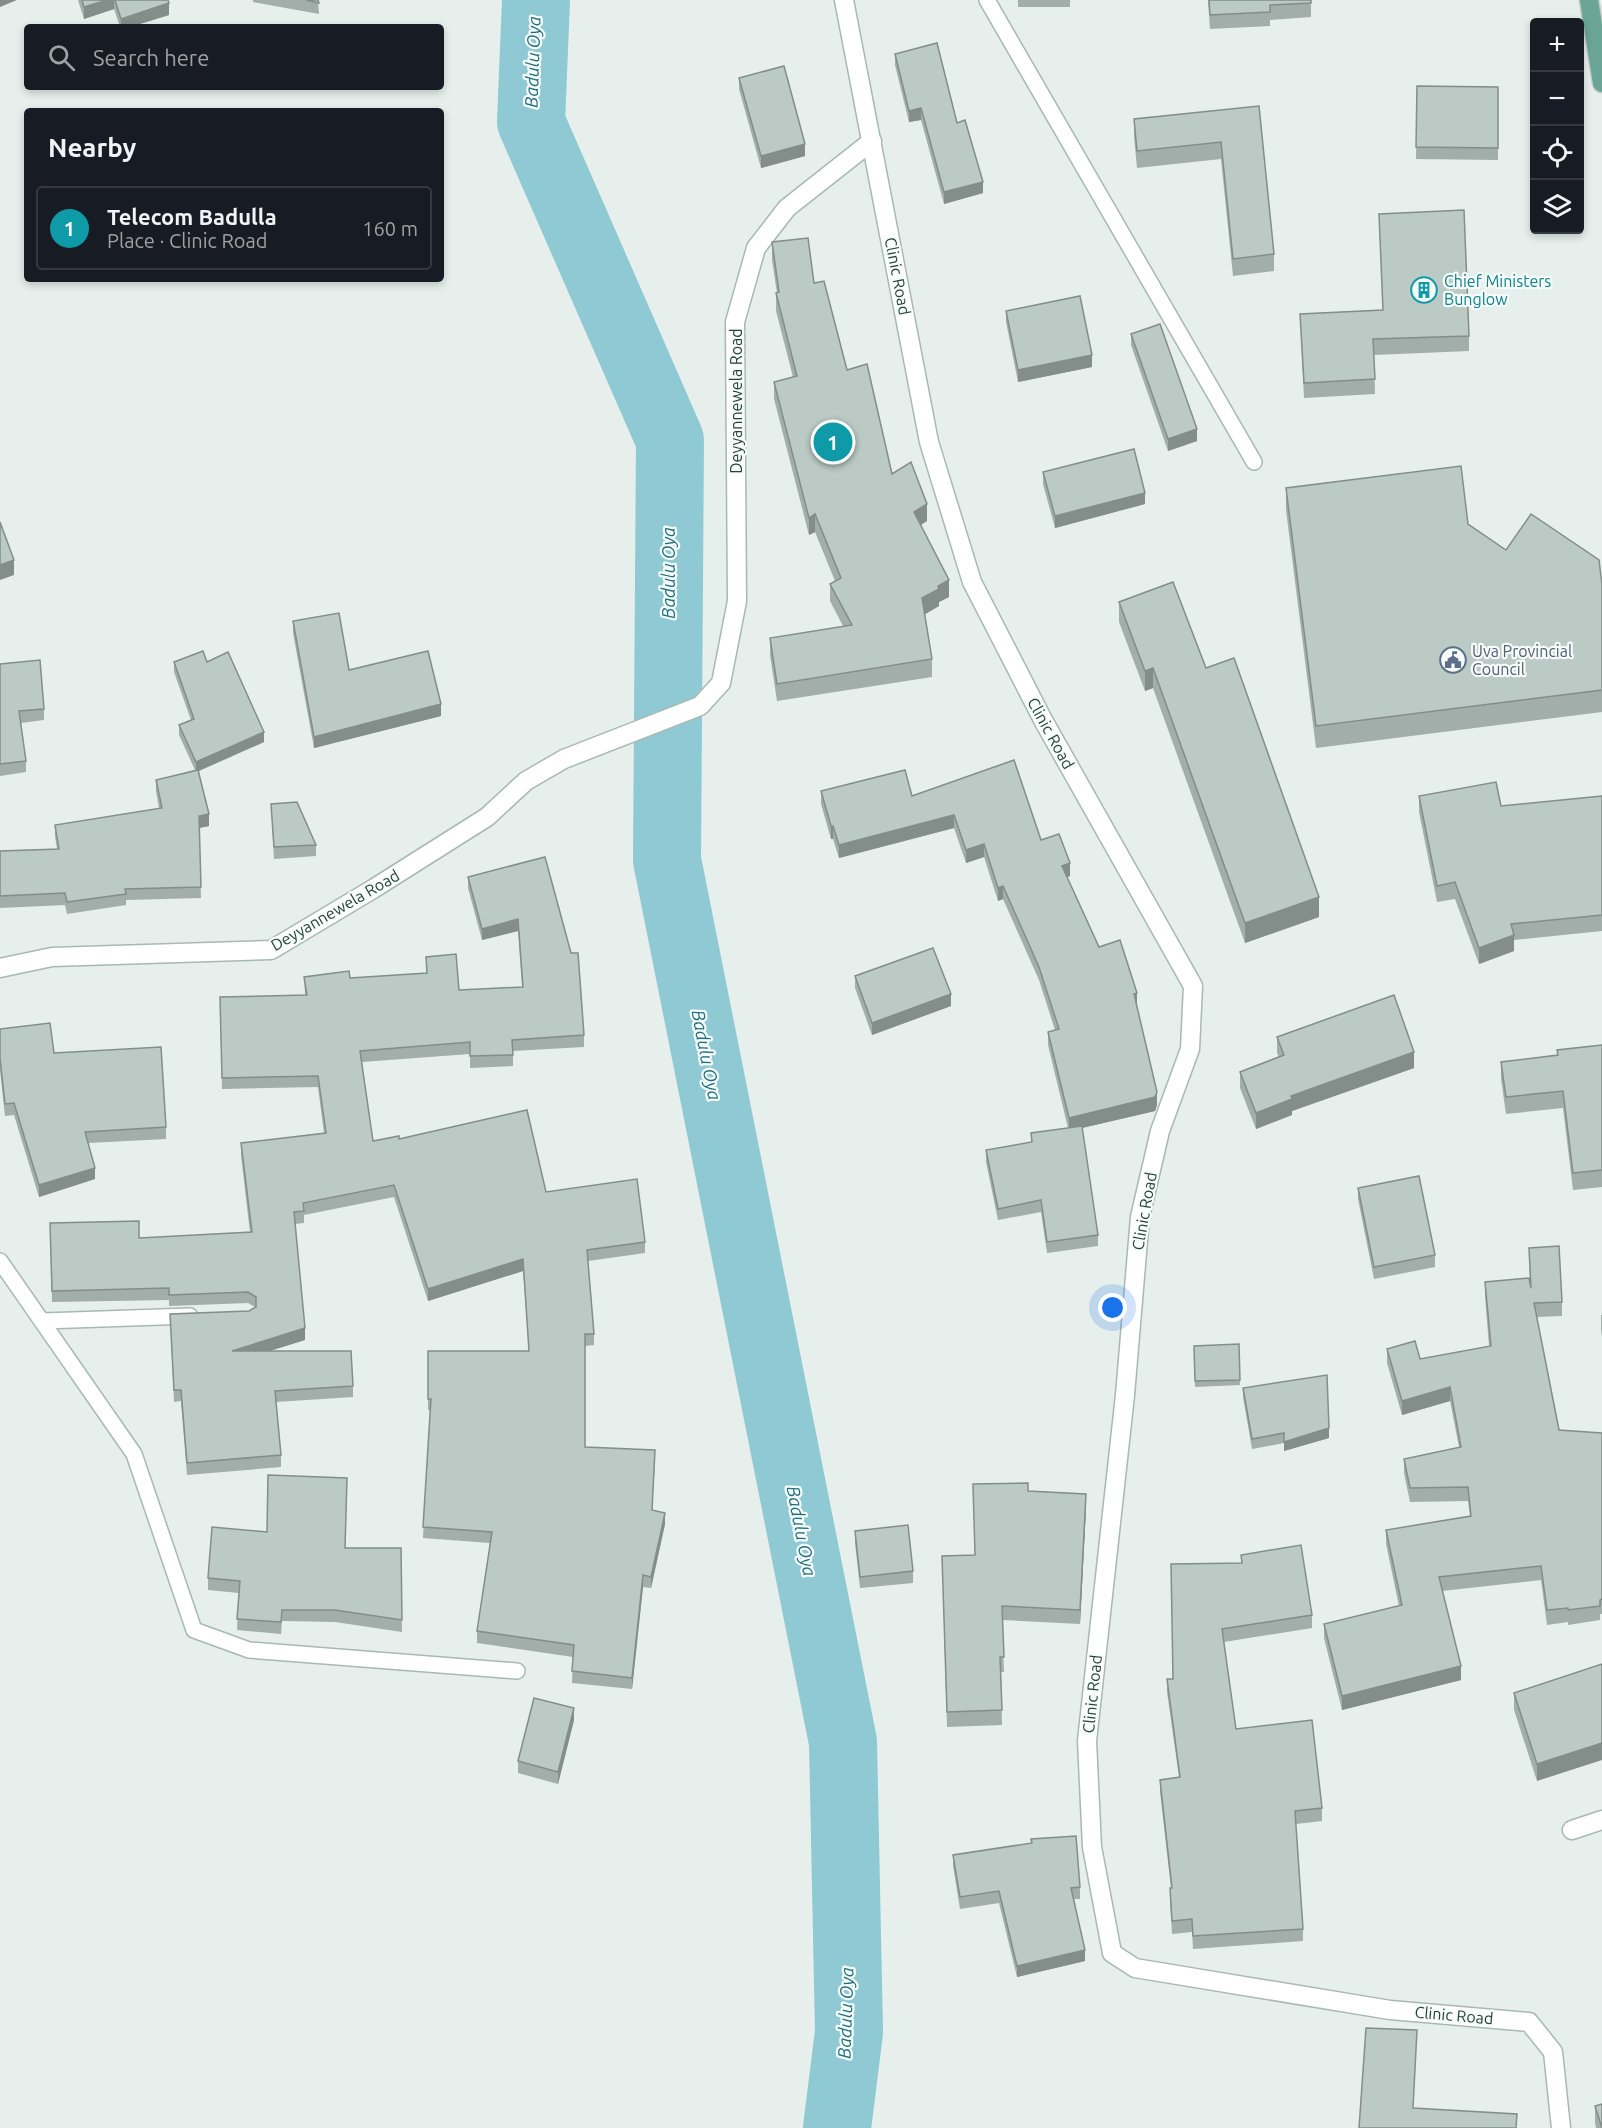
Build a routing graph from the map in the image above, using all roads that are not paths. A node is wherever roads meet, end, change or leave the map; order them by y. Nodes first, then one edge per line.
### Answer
1 (844, 0) edge
2 (987, 0) edge
3 (1589, 0) edge
4 (1602, 83) edge
5 (872, 141) junction
6 (1254, 462) dead end
7 (0, 968) edge
8 (0, 1261) edge
9 (202, 1315) edge
10 (43, 1321) junction
11 (517, 1671) dead end
12 (1602, 1820) edge
13 (1572, 1830) dead end
14 (1561, 2128) edge

1 - 5 street, Clinic Road
2 - 6 lane
3 - 4 main road
5 - 7 street, Deyyannewela Road
5 - 14 street, Clinic Road
8 - 10 lane
9 - 10 lane
10 - 11 lane
12 - 13 street

